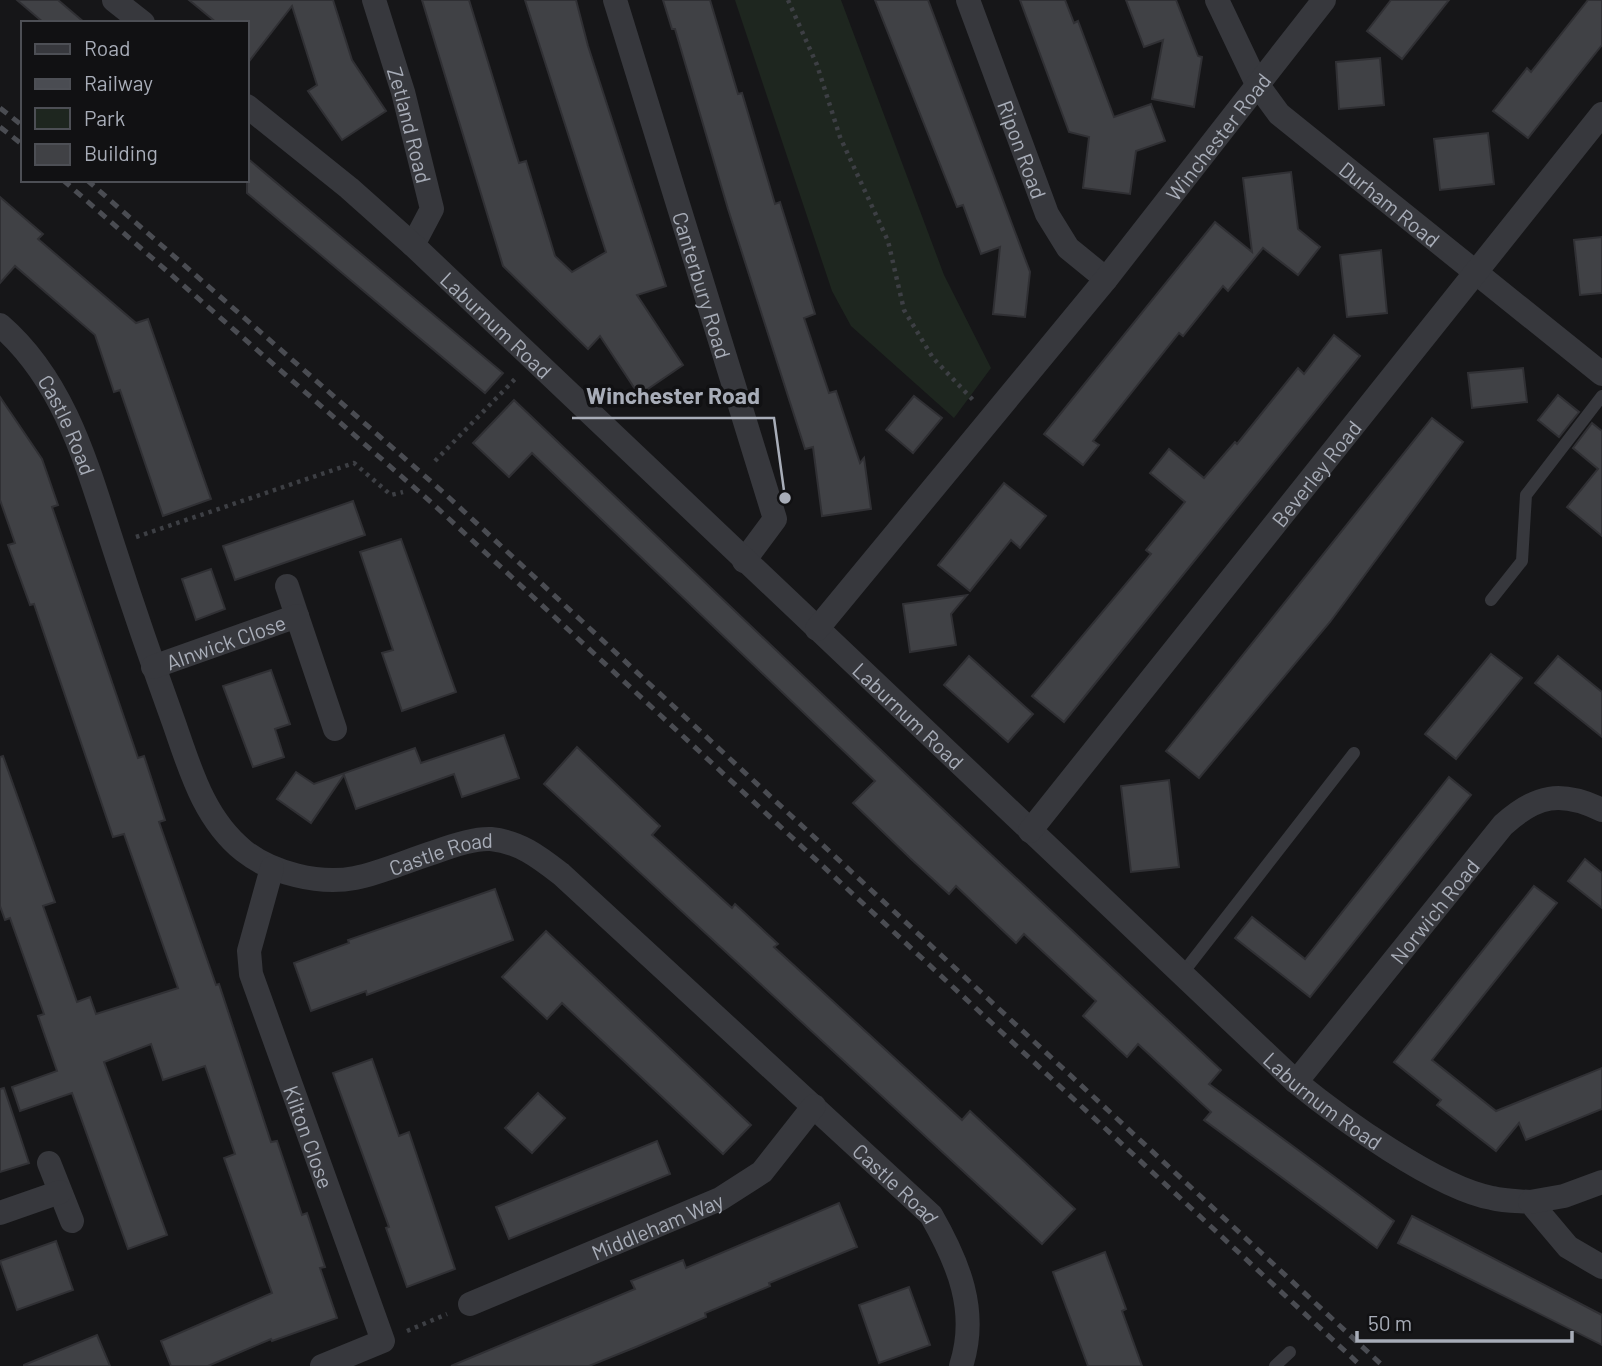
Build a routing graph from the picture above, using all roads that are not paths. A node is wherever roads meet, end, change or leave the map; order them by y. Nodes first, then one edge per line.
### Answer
1 (114, 0) edge
2 (374, 0) edge
3 (615, 0) edge
4 (968, 0) edge
5 (1217, 0) edge
6 (1324, 0) edge
7 (140, 21) edge
8 (1257, 84) junction
9 (248, 107) edge
10 (1602, 114) edge
11 (413, 245) junction
12 (1476, 272) junction
13 (1106, 279) junction
14 (0, 325) edge
15 (1602, 373) edge
16 (1602, 396) edge
17 (744, 561) junction
18 (287, 586) dead end
19 (1491, 600) dead end
20 (297, 616) junction
21 (817, 629) junction
22 (153, 667) junction
23 (335, 729) dead end
24 (1354, 754) dead end
25 (1602, 810) edge
26 (1030, 831) junction
27 (272, 868) junction
28 (1182, 974) junction
29 (1296, 1082) junction
30 (814, 1106) junction
31 (49, 1163) dead end
32 (1602, 1182) edge
33 (60, 1192) junction
34 (1530, 1202) junction
35 (0, 1213) edge
36 (72, 1221) dead end
37 (1602, 1267) edge
38 (470, 1304) road end
39 (1290, 1352) dead end
40 (322, 1366) edge
41 (961, 1366) edge
42 (1275, 1366) edge

1 - 7 street
2 - 11 street, Zetland Road
3 - 17 street, Canterbury Road
4 - 13 street, Ripon Road
5 - 8 street, Durham Road
6 - 8 street, Winchester Road
8 - 12 street, Durham Road
8 - 13 street, Winchester Road
9 - 11 street, Laburnum Road
10 - 12 street, Beverley Road
11 - 17 street, Laburnum Road
12 - 15 street, Durham Road
12 - 26 street, Beverley Road
13 - 21 street, Winchester Road
14 - 22 street, Castle Road
16 - 19 lane
17 - 21 street, Laburnum Road
18 - 20 street, Alnwick Close
20 - 22 street, Alnwick Close
20 - 23 street, Alnwick Close
21 - 26 street, Laburnum Road
22 - 27 street, Castle Road
24 - 28 lane
25 - 29 street, Norwich Road
26 - 28 street, Laburnum Road
27 - 30 street, Castle Road
27 - 40 street, Kilton Close
28 - 29 street, Laburnum Road
29 - 34 street, Laburnum Road
30 - 38 street, Middleham Way
30 - 41 street, Castle Road
31 - 33 street
32 - 34 street, Laburnum Road
33 - 35 street
33 - 36 street
34 - 37 street
39 - 42 lane

